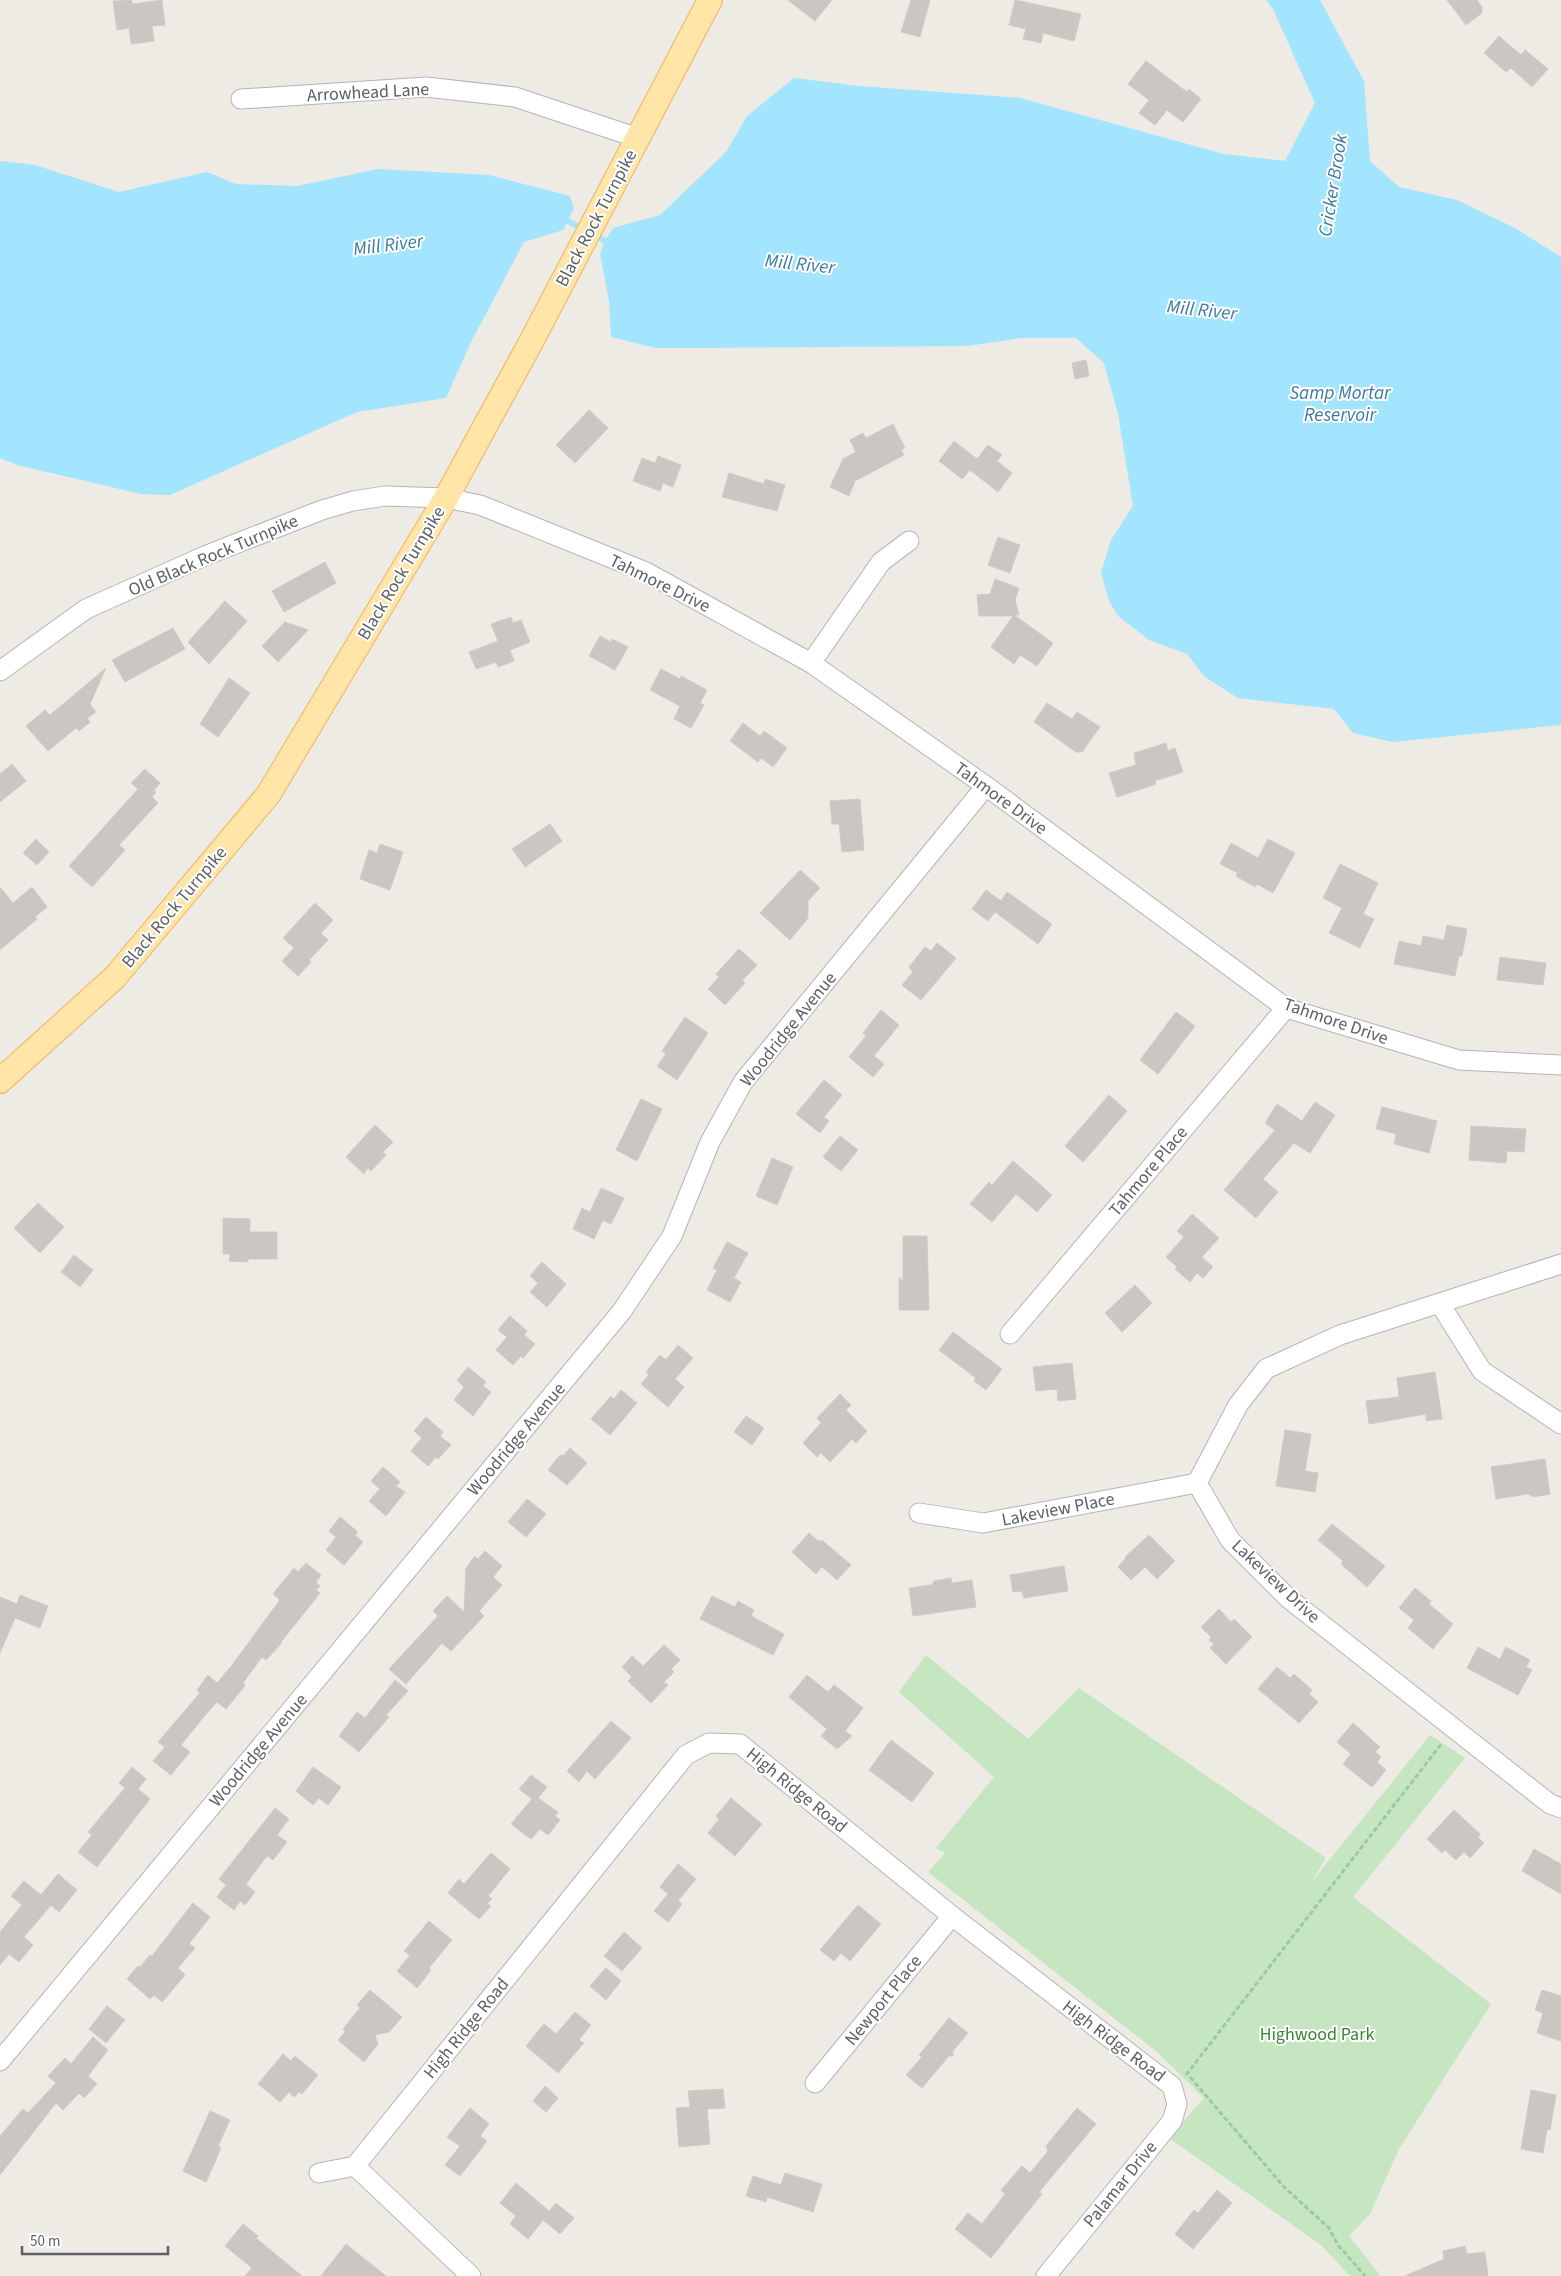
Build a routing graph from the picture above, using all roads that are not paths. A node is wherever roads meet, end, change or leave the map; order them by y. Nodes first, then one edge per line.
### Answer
1 (710, 0) edge
2 (241, 99) dead end
3 (638, 138) junction
4 (446, 498) junction
5 (909, 541) dead end
6 (811, 663) junction
7 (0, 671) edge
8 (986, 786) junction
9 (1286, 1008) junction
10 (1561, 1065) edge
11 (0, 1081) edge
12 (1561, 1264) edge
13 (1440, 1304) junction
14 (1010, 1334) dead end
15 (1561, 1424) edge
16 (1197, 1483) junction
17 (919, 1513) dead end
18 (1561, 1808) edge
19 (952, 1916) junction
20 (0, 2061) edge
21 (815, 2083) dead end
22 (1173, 2088) joint
23 (355, 2166) junction
24 (319, 2173) dead end
25 (471, 2276) edge
26 (1046, 2276) edge

1 - 3 main road, Black Rock Turnpike
2 - 3 street, Arrowhead Lane
3 - 4 main road, Black Rock Turnpike
4 - 6 street, Tahmore Drive
4 - 7 street, Old Black Rock Turnpike
4 - 11 main road, Black Rock Turnpike
5 - 6 street
6 - 8 street, Tahmore Drive
8 - 9 street, Tahmore Drive
8 - 20 street, Woodridge Avenue
9 - 10 street, Tahmore Drive
9 - 14 street, Tahmore Place
12 - 13 street
13 - 15 street
13 - 16 street
16 - 17 street, Lakeview Place
16 - 18 street, Lakeview Drive
19 - 21 street, Newport Place
19 - 22 street, High Ridge Road
19 - 23 street, High Ridge Road
22 - 26 street, Palamar Drive
23 - 24 street
23 - 25 street

